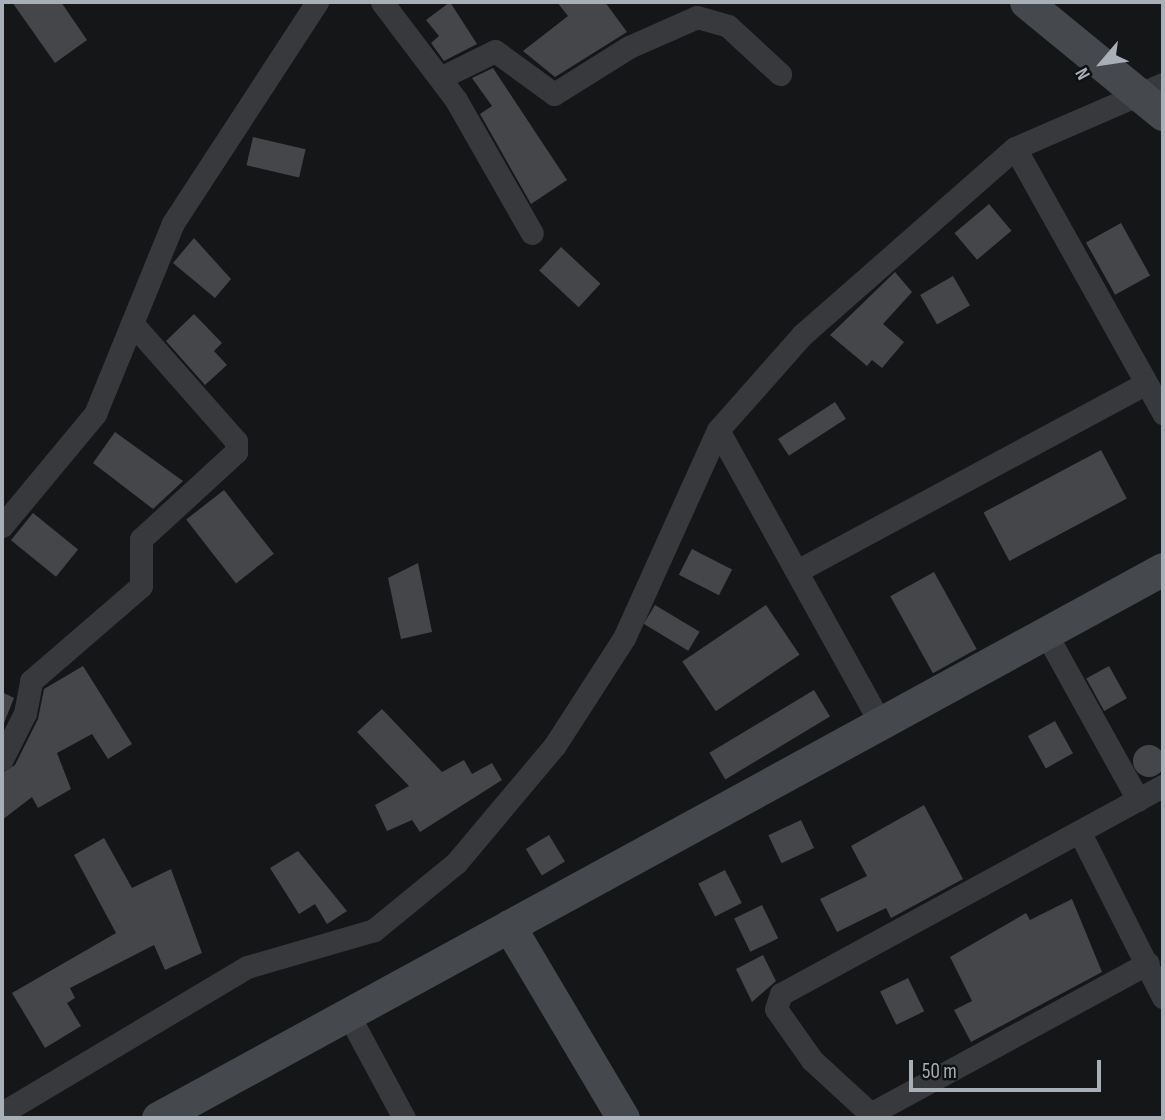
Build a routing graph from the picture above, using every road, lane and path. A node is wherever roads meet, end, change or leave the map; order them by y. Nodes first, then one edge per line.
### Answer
1 (317, 2) edge
2 (382, 2) edge
3 (1026, 2) edge
4 (780, 74) dead end
5 (440, 78) junction
6 (1156, 97) edge
7 (1015, 148) junction
8 (532, 233) dead end
9 (132, 323) junction
10 (1146, 383) junction
11 (1163, 414) edge
12 (718, 430) junction
13 (2, 526) edge
14 (1163, 569) edge
15 (797, 571) junction
16 (1045, 632) junction
17 (881, 724) junction
18 (2, 759) edge
19 (1163, 786) edge
20 (1138, 800) junction
21 (1080, 833) junction
22 (509, 926) junction
23 (1148, 963) junction
24 (1163, 997) edge
25 (348, 1014) junction
26 (2, 1113) edge
27 (873, 1116) edge
28 (158, 1118) edge
29 (404, 1118) edge
30 (622, 1118) edge

1 - 9 street
2 - 5 street
3 - 6 street
4 - 5 street
5 - 8 street
6 - 7 street
7 - 10 street
7 - 12 street
9 - 13 street
9 - 18 street
10 - 11 street
10 - 15 street
12 - 15 street
12 - 26 street
14 - 16 street
15 - 17 street
16 - 17 street
16 - 20 street
17 - 22 street
19 - 20 street
20 - 21 street
21 - 23 street
21 - 27 street
22 - 25 street
22 - 30 street
23 - 24 street
23 - 27 street
25 - 28 street
25 - 29 street

